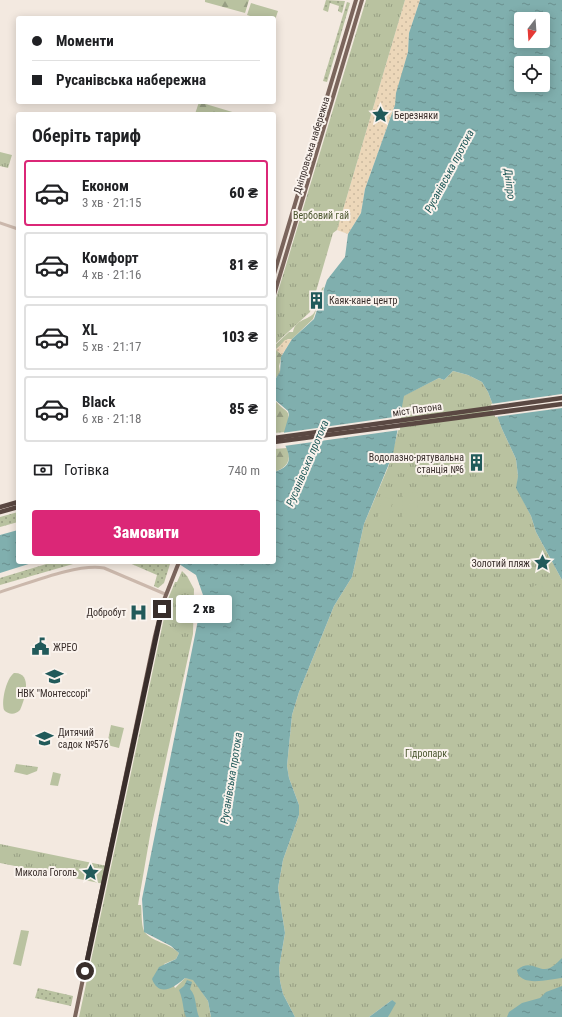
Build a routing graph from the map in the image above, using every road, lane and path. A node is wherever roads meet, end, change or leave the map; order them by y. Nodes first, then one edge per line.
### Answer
1 (356, 0) edge
2 (362, 0) edge
3 (0, 223) edge
4 (16, 228) edge
5 (276, 267) edge
6 (276, 288) edge
7 (562, 398) edge
8 (562, 404) edge
9 (276, 438) edge
10 (276, 442) edge
11 (16, 503) edge
12 (0, 507) edge
13 (16, 508) edge
14 (0, 512) edge
15 (178, 564) edge
16 (0, 592) edge
17 (165, 594) junction
18 (75, 1017) edge

1 - 5 main road, Дніпровська набережна
2 - 6 main road, Дніпровська набережна
3 - 4 street
7 - 9 highway, міст Патона
8 - 10 highway, міст Патона
11 - 12 highway
13 - 14 highway
15 - 17 main road
16 - 17 street
17 - 18 main road

